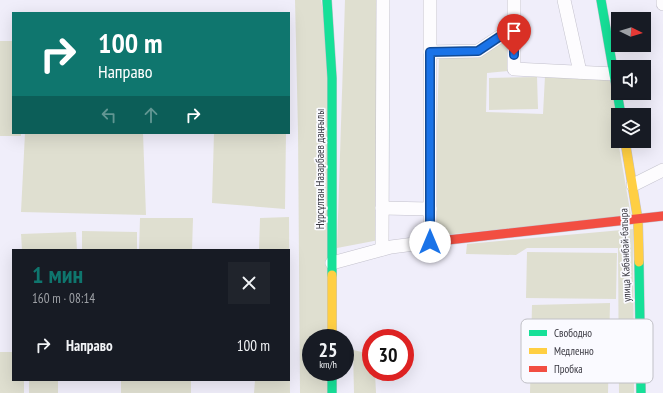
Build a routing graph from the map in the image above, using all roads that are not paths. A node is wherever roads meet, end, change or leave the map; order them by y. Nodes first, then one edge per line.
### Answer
1 (327, 0) edge
2 (384, 0) edge
3 (430, 0) edge
4 (514, 0) edge
5 (564, 0) edge
6 (601, 0) edge
7 (663, 0) edge
8 (663, 4) edge
9 (514, 27) junction
10 (430, 52) junction
11 (612, 60) edge
12 (580, 72) junction
13 (611, 74) edge
14 (626, 148) edge
15 (663, 170) edge
16 (633, 185) junction
17 (382, 208) junction
18 (430, 209) junction
19 (663, 216) edge
20 (638, 220) junction
21 (430, 242) junction
22 (382, 249) junction
23 (332, 263) junction
24 (640, 319) edge
25 (332, 329) edge
26 (332, 381) edge
27 (641, 383) edge
28 (332, 393) edge
29 (641, 393) edge

1 - 23 main road, Нұрсұлтан Назарбаев даңғылы
2 - 17 street
3 - 10 street
4 - 9 street
5 - 12 street
6 - 11 main road
7 - 8 street
9 - 10 street
9 - 12 street
10 - 18 street
12 - 13 street
14 - 16 main road, улица Кабанбай-батыра
15 - 16 street
16 - 20 main road, улица Кабанбай-батыра
17 - 18 street
17 - 22 street
18 - 21 street
19 - 20 main road
20 - 21 main road
20 - 24 main road, улица Кабанбай-батыра
21 - 22 street
22 - 23 street
23 - 25 main road, Нұрсұлтан Назарбаев даңғылы
26 - 28 main road
27 - 29 main road, улица Кабанбай-батыра

